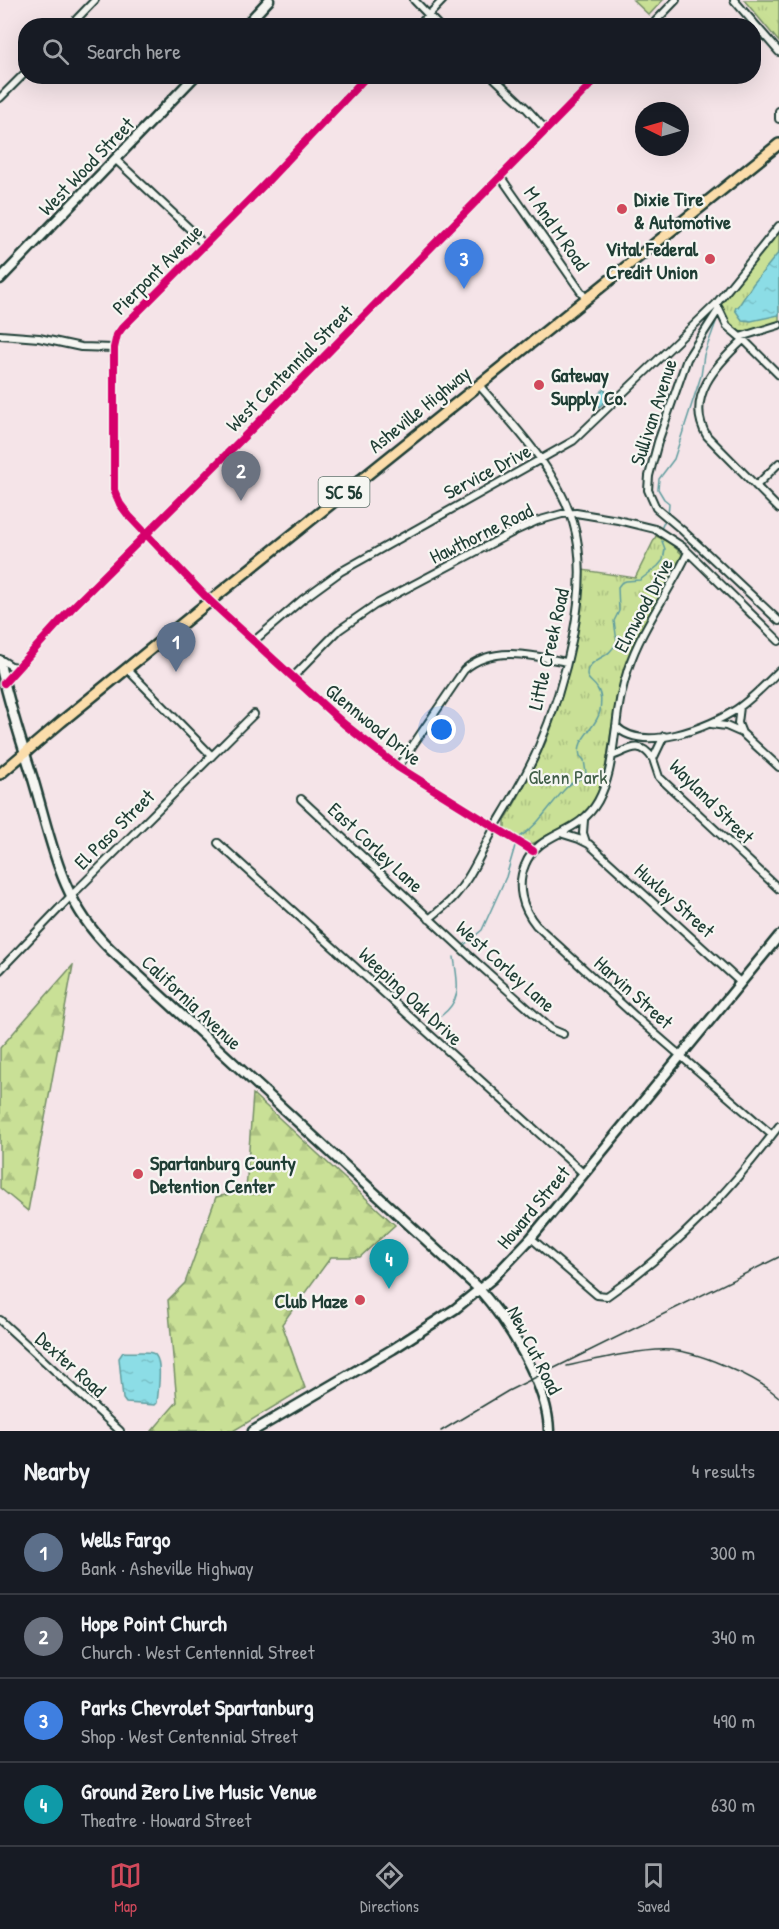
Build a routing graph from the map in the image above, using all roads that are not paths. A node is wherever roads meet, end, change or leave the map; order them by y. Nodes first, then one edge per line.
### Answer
1 (95, 0) edge
2 (414, 0) edge
3 (443, 0) edge
4 (676, 0) edge
5 (734, 0) edge
6 (264, 2) edge
7 (428, 15) junction
8 (78, 18) edge
9 (251, 18) edge
10 (425, 18) edge
11 (431, 18) edge
12 (659, 18) edge
13 (750, 18) edge
14 (761, 31) edge
15 (779, 52) edge
16 (18, 80) edge
17 (187, 84) edge
18 (359, 84) edge
19 (500, 84) edge
20 (591, 84) edge
21 (0, 98) edge
22 (779, 111) edge
23 (779, 120) edge
24 (546, 130) junction
25 (779, 144) edge
26 (115, 159) junction
27 (500, 176) junction
28 (779, 226) edge
29 (204, 245) junction
30 (0, 279) edge
31 (586, 299) junction
32 (717, 306) junction
33 (779, 325) edge
34 (0, 335) edge
35 (742, 338) junction
36 (114, 348) junction
37 (779, 375) edge
38 (478, 384) junction
39 (542, 460) junction
40 (779, 463) edge
41 (756, 486) junction
42 (779, 508) edge
43 (570, 513) junction
44 (146, 533) junction
45 (688, 552) junction
46 (210, 601) junction
47 (779, 621) edge
48 (254, 641) junction
49 (779, 641) edge
50 (0, 661) edge
51 (566, 662) junction
52 (19, 667) junction
53 (127, 669) junction
54 (779, 671) edge
55 (293, 677) junction
56 (4, 683) junction
57 (740, 706) junction
58 (254, 714) dead end
59 (709, 724) junction
60 (616, 726) junction
61 (742, 733) junction
62 (664, 736) junction
63 (25, 752) junction
64 (212, 756) junction
65 (612, 756) junction
66 (653, 759) junction
67 (398, 767) junction
68 (779, 767) edge
69 (0, 774) edge
70 (301, 799) dead end
71 (584, 818) junction
72 (495, 828) junction
73 (562, 834) junction
74 (587, 842) junction
75 (218, 843) dead end
76 (533, 851) junction
77 (779, 889) edge
78 (70, 897) junction
79 (429, 919) junction
80 (779, 936) edge
81 (0, 970) edge
82 (740, 982) junction
83 (563, 1034) dead end
84 (680, 1056) junction
85 (779, 1126) edge
86 (772, 1135) junction
87 (583, 1173) junction
88 (531, 1238) junction
89 (479, 1289) junction
90 (0, 1320) edge
91 (120, 1431) edge
92 (253, 1431) edge
93 (549, 1431) edge

1 - 8 street
2 - 7 street
3 - 7 street
4 - 12 street
5 - 13 street
6 - 9 street
7 - 10 street
7 - 11 street
14 - 15 street
16 - 21 street
17 - 26 street, West Wood Street
18 - 29 street, Pierpont Avenue
19 - 24 street
20 - 24 street, West Centennial Street
22 - 23 street
24 - 27 street, West Centennial Street
25 - 31 main road, Asheville Highway / SC 56
26 - 29 street
26 - 30 street, West Wood Street
27 - 31 street, M And M Road
27 - 44 street, West Centennial Street
28 - 32 street
29 - 36 street, Pierpont Avenue
31 - 38 main road, Asheville Highway / SC 56
32 - 35 street
32 - 39 street, Service Drive
32 - 47 street, Sullivan Avenue
33 - 35 street
34 - 36 street
35 - 37 street
35 - 41 street
36 - 44 street, Pierpont Avenue
38 - 39 street, Little Creek Road
38 - 46 main road, Asheville Highway / SC 56
39 - 43 street, Little Creek Road
39 - 48 street, Service Drive
40 - 41 street
41 - 42 street
43 - 45 street, Hawthorne Road
43 - 51 street, Little Creek Road
43 - 55 street, Hawthorne Road
44 - 46 street, Pierpont Avenue
44 - 52 street, West Centennial Street
45 - 49 street, Hawthorne Road
45 - 60 street, Elmwood Drive
46 - 48 street, Glennwood Drive
46 - 53 main road, Asheville Highway / SC 56
48 - 55 street, Glennwood Drive
50 - 52 street
50 - 56 street, California Avenue
51 - 67 street
51 - 72 street, Little Creek Road
52 - 56 street, West Centennial Street
53 - 63 main road, Asheville Highway / SC 56
53 - 64 street
54 - 57 street
55 - 67 street, Glennwood Drive
56 - 63 street, California Avenue
57 - 59 street
57 - 61 street
58 - 64 street, El Paso Street
59 - 61 street
59 - 62 street
60 - 62 street
60 - 65 street, Elmwood Drive
61 - 68 street
62 - 66 street, Wayland Street
63 - 69 main road, Asheville Highway / SC 56
63 - 78 street, California Avenue
64 - 78 street, El Paso Street
65 - 66 street, Wayland Street
65 - 71 street, Elmwood Drive
66 - 77 street, Wayland Street
67 - 72 street, Glennwood Drive
70 - 79 street, East Corley Lane
71 - 73 street, Elmwood Drive
71 - 74 street
72 - 76 street, Glennwood Drive
72 - 79 street, Little Creek Road
73 - 74 street, Huxley Street
73 - 76 street, Elmwood Drive
74 - 82 street, Huxley Street
75 - 87 street, Weeping Oak Drive
76 - 84 street, Harvin Street
78 - 81 street, El Paso Street
78 - 89 street, California Avenue
79 - 83 street, West Corley Lane
80 - 82 street, Howard Street
82 - 84 street, Howard Street
84 - 86 street, Harvin Street
84 - 87 street, Howard Street
85 - 86 street
86 - 88 street
87 - 88 street, Howard Street
88 - 89 street, Howard Street
89 - 92 street, Howard Street
89 - 93 street, New Cut Road
90 - 91 street, Dexter Road

